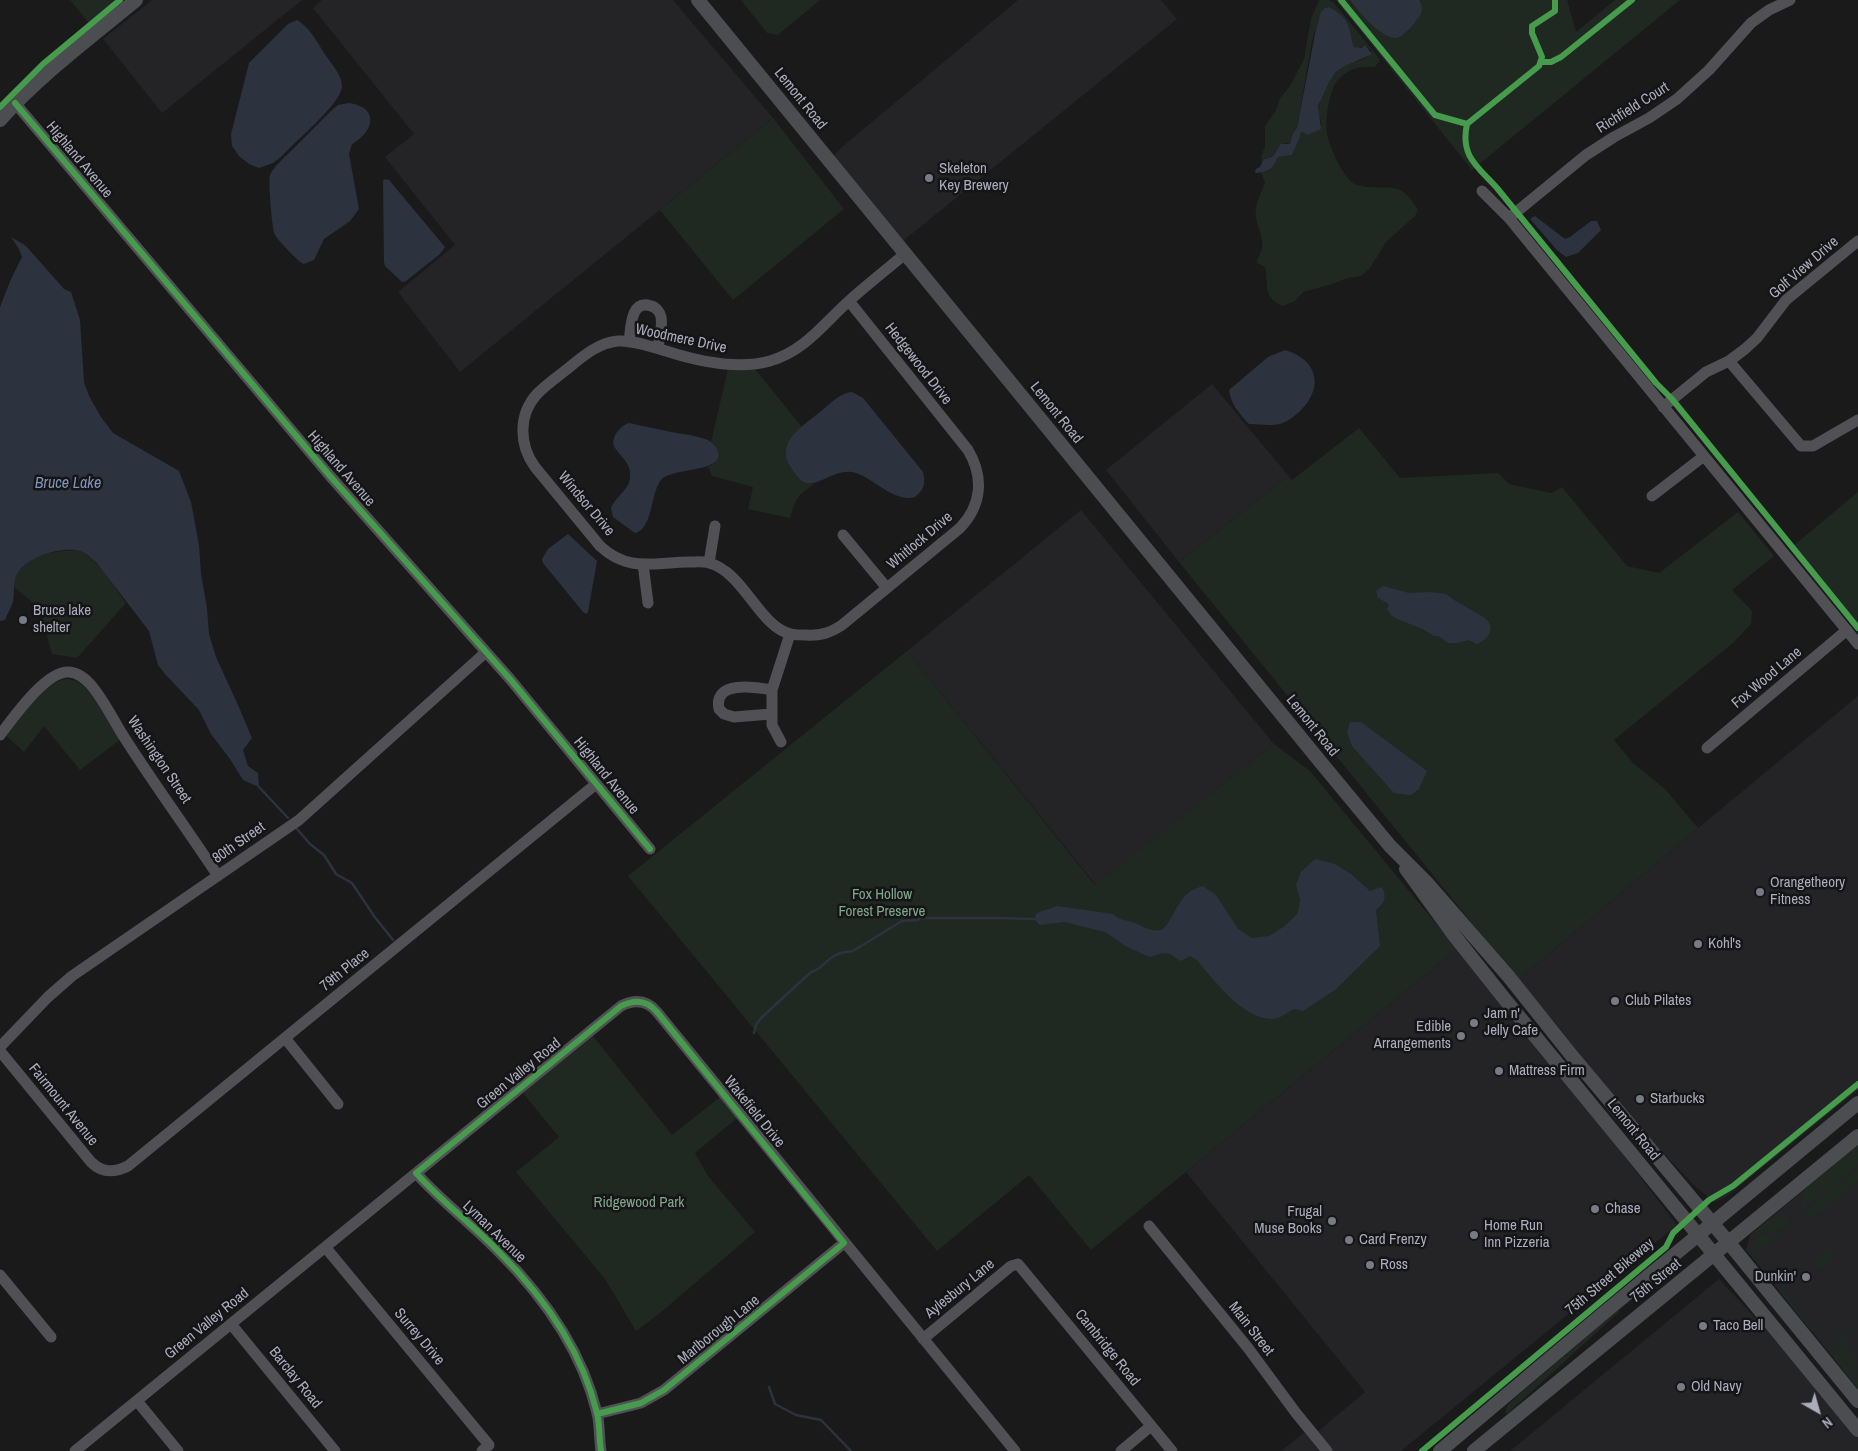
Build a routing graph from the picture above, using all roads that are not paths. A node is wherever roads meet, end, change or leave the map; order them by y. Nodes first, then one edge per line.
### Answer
1 (136, 0) edge
2 (698, 0) edge
3 (1790, 0) edge
4 (15, 103) junction
5 (0, 120) edge
6 (1482, 191) dead end
7 (1509, 218) junction
8 (1858, 241) edge
9 (905, 254) junction
10 (849, 301) junction
11 (629, 342) junction
12 (658, 348) junction
13 (1729, 361) junction
14 (569, 368) joint
15 (1663, 407) junction
16 (1858, 420) edge
17 (964, 446) joint
18 (1704, 456) junction
19 (1652, 496) dead end
20 (715, 526) dead end
21 (843, 535) dead end
22 (709, 562) junction
23 (644, 564) junction
24 (888, 588) junction
25 (648, 603) dead end
26 (1847, 630) junction
27 (790, 634) junction
28 (1858, 644) edge
29 (486, 652) junction
30 (772, 690) junction
31 (771, 714) junction
32 (0, 735) edge
33 (781, 742) dead end
34 (1707, 748) dead end
35 (596, 784) junction
36 (1390, 846) junction
37 (650, 849) dead end
38 (218, 876) junction
39 (641, 1001) joint
40 (285, 1038) junction
41 (0, 1047) edge
42 (0, 1051) edge
43 (1858, 1103) edge
44 (338, 1104) dead end
45 (1858, 1136) edge
46 (108, 1172) joint
47 (416, 1173) junction
48 (1713, 1223) junction
49 (1149, 1226) dead end
50 (1698, 1236) junction
51 (844, 1243) junction
52 (1729, 1243) junction
53 (326, 1248) junction
54 (1714, 1255) junction
55 (1018, 1264) joint
56 (0, 1274) edge
57 (231, 1324) junction
58 (51, 1337) dead end
59 (923, 1339) junction
60 (137, 1401) junction
61 (1499, 1401) junction
62 (1858, 1402) edge
63 (597, 1414) junction
64 (1151, 1426) junction
65 (1858, 1430) edge
66 (1492, 1437) junction
67 (485, 1448) edge
68 (75, 1451) edge
69 (178, 1451) edge
70 (335, 1451) edge
71 (601, 1451) edge
72 (1014, 1451) edge
73 (1121, 1451) edge
74 (1172, 1451) edge
75 (1327, 1451) edge
76 (1440, 1451) edge
77 (1474, 1451) edge

1 - 4 main road
2 - 9 main road, Lemont Road
3 - 7 street, Richfield Court
4 - 5 main road
4 - 29 street, Highland Avenue
6 - 7 street
7 - 15 street
8 - 13 street, Golf View Drive
9 - 10 street, Woodmere Drive
9 - 36 main road, Lemont Road
10 - 12 street, Woodmere Drive
10 - 17 street, Hedgewood Drive
11 - 12 street, Woodmere Drive
11 - 12 street
11 - 14 street, Woodmere Drive
13 - 15 street, Golf View Drive
13 - 16 street
14 - 23 street, Windsor Drive
15 - 18 street
17 - 24 street, Whitlock Drive
18 - 19 street
18 - 26 street
20 - 22 street
21 - 24 street
22 - 23 street, Windsor Drive
22 - 27 street
23 - 25 street
24 - 27 street, Whitlock Drive
26 - 28 street
26 - 34 street, Fox Wood Lane
27 - 30 street
29 - 35 street, Highland Avenue
29 - 38 street, 80th Street
30 - 31 street
30 - 31 street
31 - 33 street
32 - 38 street, Washington Street
35 - 37 street, Highland Avenue
35 - 40 street, 79th Place
36 - 48 main road, Lemont Road
36 - 50 main road, Lemont Road
38 - 41 street, 80th Street
39 - 47 street, Green Valley Road
39 - 51 street, Wakefield Drive
40 - 44 street
40 - 46 street, 79th Place
42 - 46 street, Fairmount Avenue
43 - 48 main road, 75th Street
45 - 52 main road, 75th Street
47 - 53 street, Green Valley Road
47 - 63 street, Lyman Avenue
48 - 50 main road, 75th Street
48 - 52 main road, Lemont Road
49 - 75 street, Main Street
50 - 54 main road, Lemont Road
50 - 61 main road, 75th Street
51 - 59 street, Wakefield Drive
51 - 63 street, Marlborough Lane
52 - 54 main road, 75th Street
52 - 62 main road, Lemont Road
53 - 57 street, Green Valley Road
53 - 67 street, Surrey Drive
54 - 65 main road, Lemont Road
54 - 66 main road, 75th Street
55 - 59 street, Aylesbury Lane
55 - 64 street, Cambridge Road
56 - 58 street
57 - 60 street, Green Valley Road
57 - 70 street, Barclay Road
59 - 72 street, Wakefield Drive
60 - 68 street, Green Valley Road
60 - 69 street
61 - 66 main road
61 - 76 main road, 75th Street
63 - 71 street, Lyman Avenue
64 - 73 street
64 - 74 street, Cambridge Road
66 - 77 main road, 75th Street

